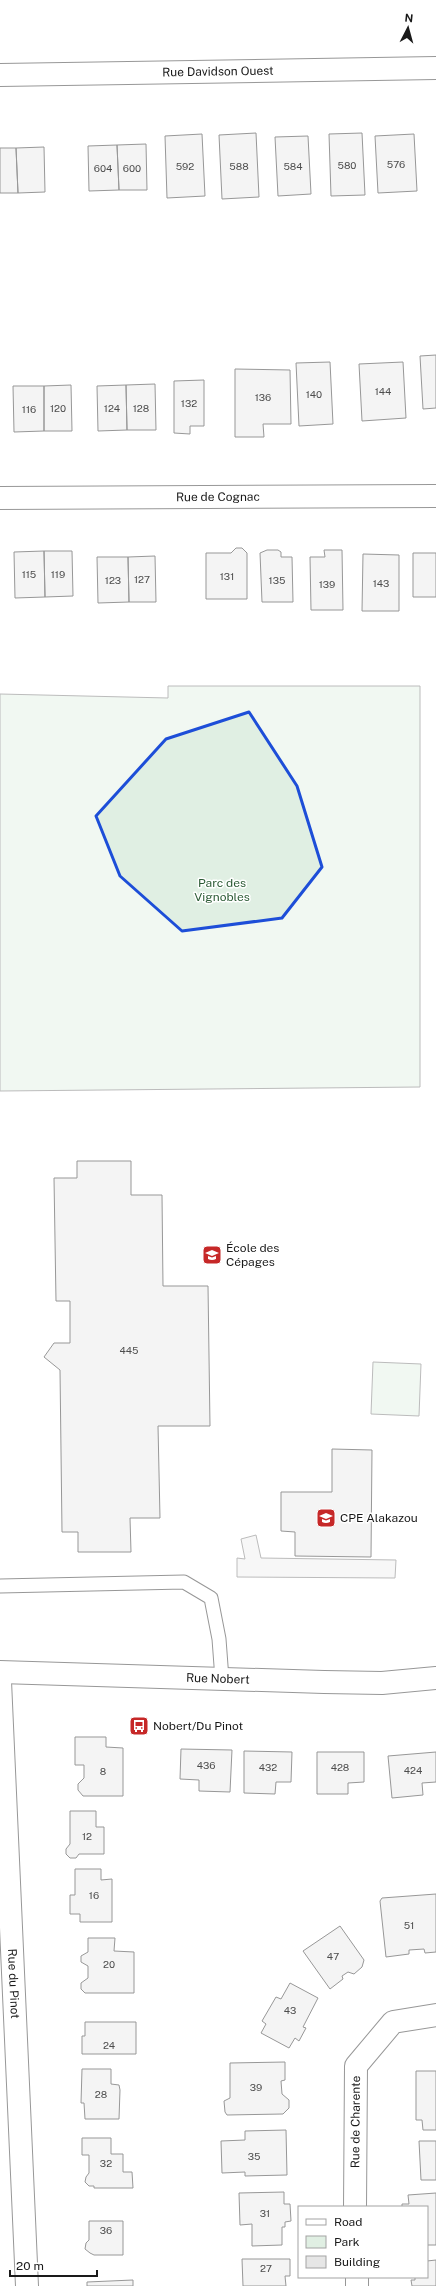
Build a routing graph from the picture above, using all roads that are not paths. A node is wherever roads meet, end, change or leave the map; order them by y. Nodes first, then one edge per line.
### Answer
1 (436, 68) edge
2 (0, 75) edge
3 (436, 496) edge
4 (0, 498) edge
5 (0, 1586) edge
6 (0, 1672) edge
7 (436, 1678) edge
8 (222, 1679) junction
9 (0, 1681) edge
10 (436, 2015) edge
11 (355, 2206) edge
12 (27, 2286) edge

1 - 2 street, Rue Davidson Ouest
3 - 4 street, Rue de Cognac
5 - 8 lane
6 - 8 street, Rue Nobert
7 - 8 street, Rue Nobert
9 - 12 street, Rue du Pinot
10 - 11 street, Rue de Charente

